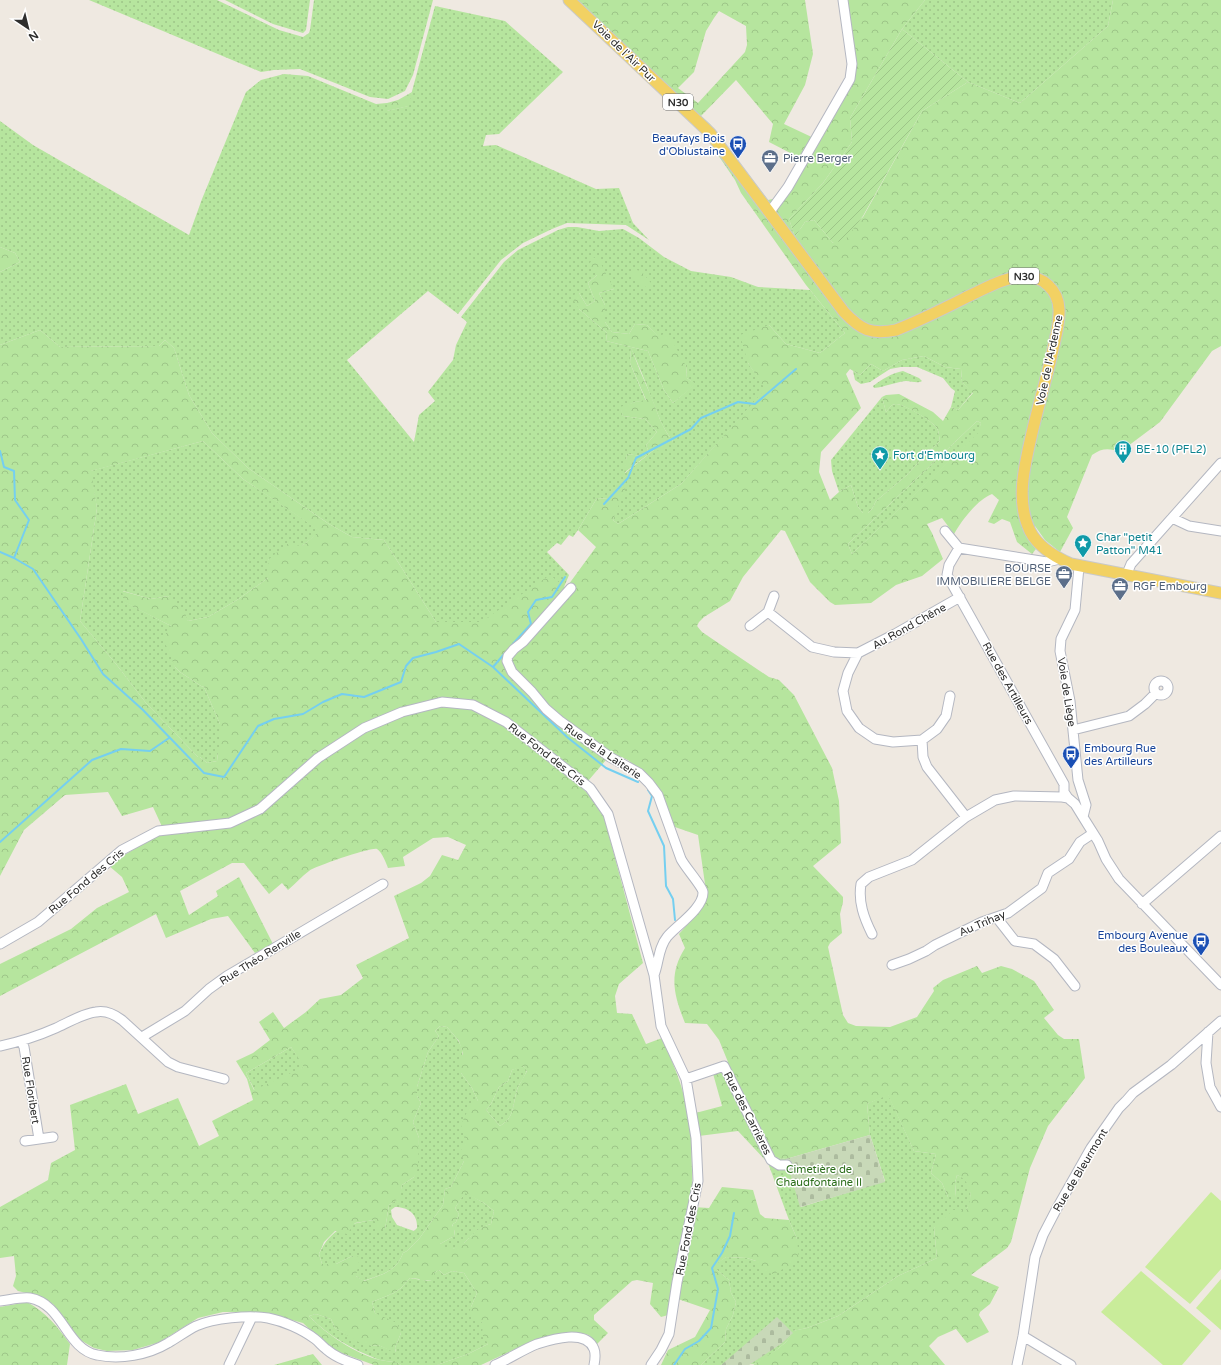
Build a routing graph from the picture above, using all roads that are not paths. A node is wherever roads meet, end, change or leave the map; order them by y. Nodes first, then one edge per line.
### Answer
1 (570, 0) edge
2 (843, 0) edge
3 (769, 213) junction
4 (1221, 463) edge
5 (1172, 518) junction
6 (945, 531) dead end
7 (1221, 531) edge
8 (959, 548) junction
9 (1060, 559) junction
10 (1078, 566) junction
11 (1126, 576) junction
12 (571, 588) dead end
13 (1221, 593) edge
14 (774, 596) dead end
15 (960, 597) junction
16 (768, 612) junction
17 (750, 626) dead end
18 (858, 653) junction
19 (1156, 693) dead end
20 (950, 696) dead end
21 (1073, 730) junction
22 (922, 740) junction
23 (1068, 798) junction
24 (966, 817) junction
25 (1083, 817) junction
26 (1092, 834) junction
27 (1221, 836) edge
28 (383, 884) dead end
29 (1142, 904) junction
30 (997, 918) junction
31 (872, 934) dead end
32 (0, 944) edge
33 (892, 964) dead end
34 (654, 975) junction
35 (1221, 985) edge
36 (1075, 986) dead end
37 (1221, 1021) edge
38 (1208, 1032) junction
39 (142, 1037) junction
40 (21, 1041) junction
41 (0, 1046) edge
42 (224, 1079) dead end
43 (686, 1079) junction
44 (1221, 1107) edge
45 (53, 1137) dead end
46 (39, 1139) junction
47 (25, 1141) dead end
48 (787, 1165) dead end
49 (0, 1301) edge
50 (252, 1317) junction
51 (1023, 1336) junction
52 (229, 1365) edge
53 (358, 1365) edge
54 (495, 1365) edge
55 (594, 1365) edge
56 (651, 1365) edge
57 (1017, 1365) edge
58 (1071, 1365) edge

1 - 3 main road, Voie de l'Air Pur / N30
2 - 3 street
3 - 9 main road, Voie de l'Ardenne / N30
4 - 5 street
5 - 7 street
5 - 11 street
6 - 8 street
8 - 9 street
8 - 15 street, Rue des Artilleurs
9 - 10 main road, Voie de l'Ardenne / N30
10 - 11 main road, Voie de l'Ardenne / N30
10 - 21 street, Voie de Liège
11 - 13 main road, Voie de l'Ardenne / N30
12 - 34 street, Rue de la Laiterie
14 - 16 street
15 - 18 street, Au Rond Chêne
15 - 23 street, Rue des Artilleurs
16 - 17 street
16 - 18 street, Au Rond Chêne
18 - 22 street, Au Rond Chêne
19 - 21 street
20 - 22 street
21 - 25 street, Voie de Liège
22 - 24 street
23 - 24 street
23 - 25 street, Rue des Artilleurs
24 - 31 street
25 - 26 street, Voie de Liège
26 - 29 street, Voie de Liège
26 - 30 street, Au Trihay
27 - 29 street
28 - 39 street, Rue Théo Renville
29 - 35 street, Voie de Liège
30 - 33 street, Au Trihay
30 - 36 street
32 - 34 street, Rue Fond des Cris
34 - 43 street, Rue Fond des Cris
37 - 38 street, Rue de Bleurmont
38 - 44 street
38 - 51 street, Rue de Bleurmont
39 - 40 street
39 - 42 street
40 - 41 street
40 - 46 street, Rue Floribert
43 - 48 street, Rue des Carrières
43 - 56 street, Rue Fond des Cris
45 - 46 street, Rue Floribert
46 - 47 street, Rue Floribert
49 - 50 street
50 - 52 street
50 - 53 street
51 - 57 street, Rue de Bleurmont
51 - 58 street
54 - 55 street

